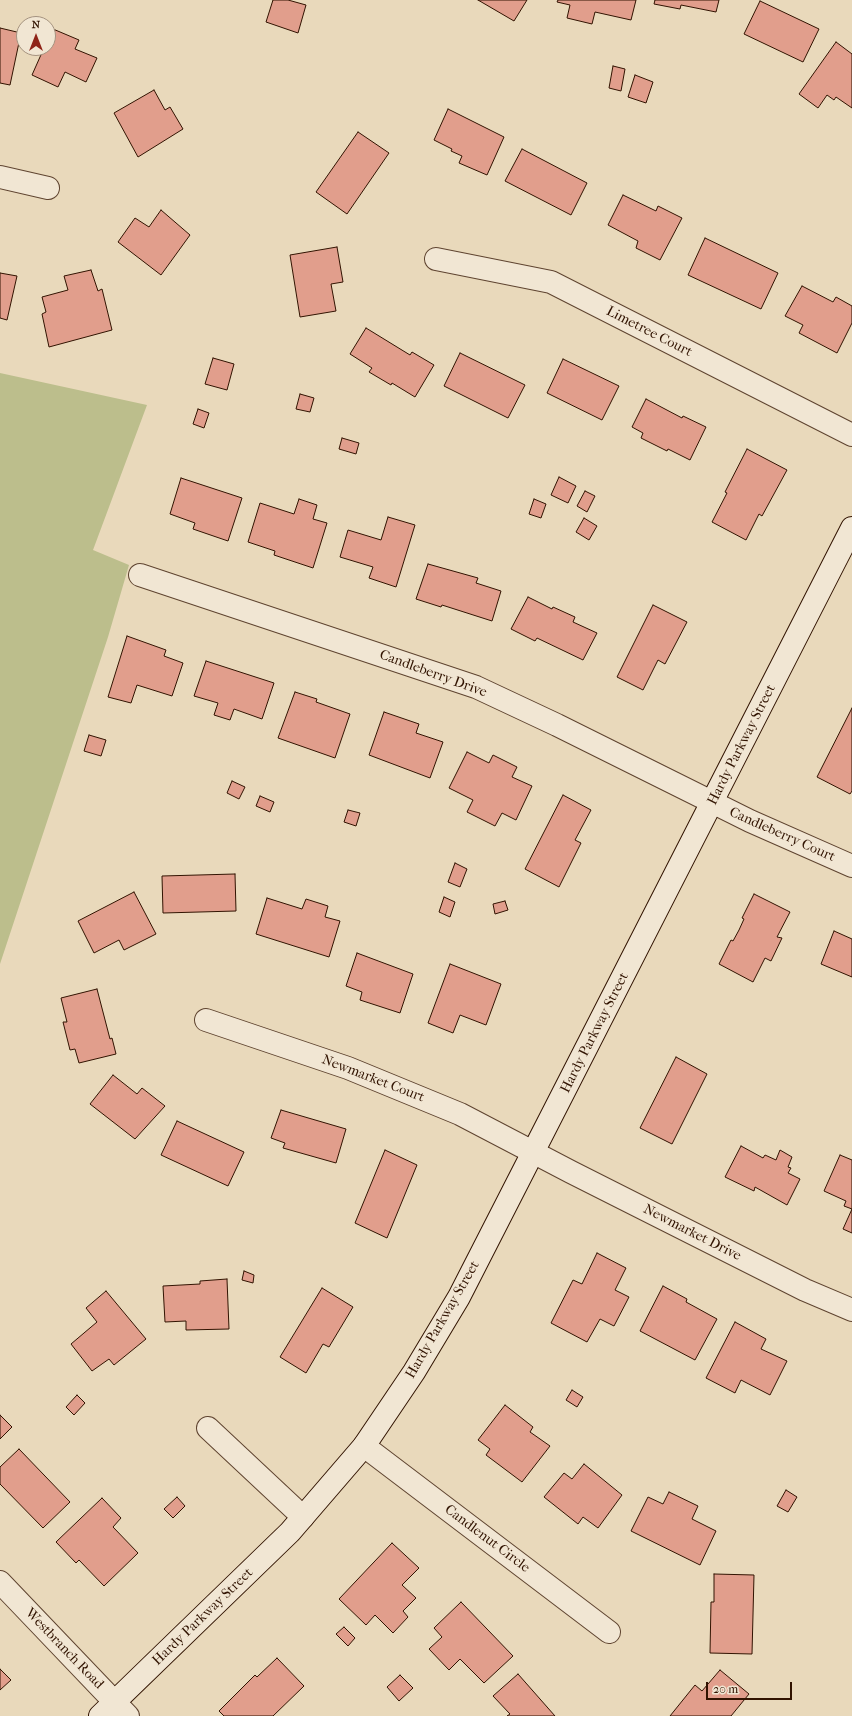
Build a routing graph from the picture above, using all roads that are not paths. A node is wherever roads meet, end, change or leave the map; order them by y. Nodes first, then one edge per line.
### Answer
1 (0, 177) edge
2 (48, 188) dead end
3 (436, 259) dead end
4 (852, 435) edge
5 (852, 528) edge
6 (140, 575) dead end
7 (713, 802) junction
8 (852, 866) edge
9 (206, 1020) dead end
10 (534, 1153) junction
11 (852, 1310) edge
12 (208, 1428) dead end
13 (364, 1446) junction
14 (304, 1517) junction
15 (0, 1582) edge
16 (609, 1632) dead end
17 (115, 1711) edge

1 - 2 street
3 - 4 street, Limetree Court
5 - 7 street, Hardy Parkway Street
6 - 7 street, Candleberry Drive
7 - 8 street, Candleberry Court
7 - 10 street, Hardy Parkway Street
9 - 10 street, Newmarket Court
10 - 11 street, Newmarket Drive
10 - 13 street, Hardy Parkway Street
12 - 14 street
13 - 14 street, Hardy Parkway Street
13 - 16 street, Candlenut Circle
14 - 17 street, Hardy Parkway Street
15 - 17 street, Westbranch Road

